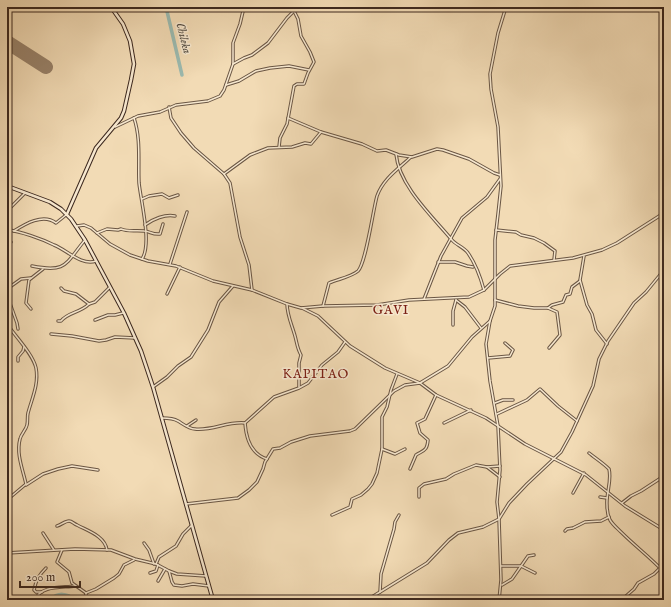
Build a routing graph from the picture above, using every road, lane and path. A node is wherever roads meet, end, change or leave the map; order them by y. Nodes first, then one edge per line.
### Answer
1 (111, 7) edge
2 (244, 7) edge
3 (298, 7) edge
4 (506, 7) edge
5 (294, 11) junction
6 (232, 64) junction
7 (309, 70) junction
8 (226, 85) junction
9 (170, 107) junction
10 (134, 118) junction
11 (288, 118) junction
12 (113, 127) junction
13 (321, 132) junction
14 (279, 147) junction
15 (396, 154) junction
16 (411, 157) junction
17 (400, 167) junction
18 (224, 174) junction
19 (500, 175) junction
20 (500, 179) junction
21 (7, 186) edge
22 (24, 193) junction
23 (178, 195) dead end
24 (142, 199) junction
25 (7, 210) edge
26 (186, 212) dead end
27 (664, 213) edge
28 (67, 214) junction
29 (175, 216) dead end
30 (163, 224) dead end
31 (145, 225) junction
32 (77, 226) junction
33 (7, 230) edge
34 (145, 230) junction
35 (496, 230) junction
36 (14, 231) junction
37 (97, 233) junction
38 (451, 238) junction
39 (85, 240) junction
40 (11, 242) dead end
41 (7, 245) edge
42 (72, 255) junction
43 (584, 256) junction
44 (142, 260) junction
45 (554, 260) junction
46 (97, 261) junction
47 (438, 262) junction
48 (170, 264) junction
49 (32, 266) dead end
50 (474, 266) junction
51 (180, 267) junction
52 (43, 269) junction
53 (664, 270) edge
54 (31, 278) junction
55 (495, 279) junction
56 (580, 281) junction
57 (233, 286) junction
58 (110, 287) junction
59 (61, 288) dead end
60 (7, 289) edge
61 (252, 290) junction
62 (484, 290) junction
63 (167, 294) dead end
64 (7, 295) edge
65 (424, 299) junction
66 (456, 299) junction
67 (495, 300) junction
68 (89, 304) junction
69 (287, 304) junction
70 (323, 306) junction
71 (301, 308) junction
72 (548, 308) junction
73 (31, 309) dead end
74 (124, 313) junction
75 (95, 320) dead end
76 (58, 321) dead end
77 (490, 321) junction
78 (7, 324) edge
79 (453, 325) dead end
80 (18, 329) dead end
81 (481, 329) junction
82 (51, 334) dead end
83 (135, 338) junction
84 (345, 342) junction
85 (505, 343) dead end
86 (607, 344) junction
87 (24, 347) junction
88 (549, 348) dead end
89 (488, 358) junction
90 (18, 361) dead end
91 (397, 374) junction
92 (420, 383) junction
93 (153, 387) junction
94 (299, 388) junction
95 (390, 394) junction
96 (436, 395) junction
97 (513, 400) dead end
98 (495, 403) junction
99 (471, 410) junction
100 (497, 414) junction
101 (162, 418) junction
102 (196, 420) dead end
103 (577, 421) junction
104 (245, 423) junction
105 (444, 423) dead end
106 (187, 426) junction
107 (498, 426) junction
108 (405, 448) dead end
109 (382, 449) junction
110 (589, 454) dead end
111 (262, 457) junction
112 (267, 459) junction
113 (554, 459) junction
114 (265, 462) junction
115 (500, 466) junction
116 (488, 467) junction
117 (410, 469) dead end
118 (98, 470) dead end
119 (584, 473) junction
120 (664, 476) edge
121 (500, 477) junction
122 (25, 486) junction
123 (607, 492) junction
124 (573, 493) dead end
125 (419, 497) dead end
126 (600, 497) dead end
127 (607, 498) junction
128 (7, 500) edge
129 (186, 504) junction
130 (622, 504) junction
131 (332, 515) dead end
132 (399, 515) dead end
133 (609, 517) junction
134 (499, 519) junction
135 (192, 525) junction
136 (57, 526) dead end
137 (664, 530) edge
138 (565, 532) dead end
139 (43, 533) dead end
140 (144, 542) dead end
141 (54, 550) junction
142 (62, 550) junction
143 (107, 550) junction
144 (7, 552) edge
145 (534, 555) dead end
146 (135, 559) junction
147 (156, 564) junction
148 (501, 566) junction
149 (521, 566) junction
150 (46, 568) dead end
151 (660, 568) junction
152 (165, 569) junction
153 (169, 571) junction
154 (664, 572) edge
155 (150, 573) dead end
156 (535, 573) dead end
157 (207, 576) junction
158 (158, 581) dead end
159 (501, 585) junction
160 (75, 586) junction
161 (210, 586) junction
162 (42, 592) junction
163 (380, 592) junction
164 (86, 593) junction
165 (35, 600) edge
166 (86, 600) edge
167 (154, 600) edge
168 (164, 600) edge
169 (209, 600) edge
170 (213, 600) edge
171 (367, 600) edge
172 (500, 600) edge
173 (624, 600) edge

1 - 12 main road
2 - 6 street
3 - 5 street
4 - 19 street
5 - 6 street
5 - 7 street
6 - 8 street
7 - 8 street
7 - 11 street
8 - 9 street
9 - 10 street
9 - 18 street
10 - 12 street
10 - 24 street
11 - 13 street
11 - 14 street
12 - 28 main road
13 - 14 street
13 - 15 street
14 - 18 street
15 - 16 street
15 - 17 street
16 - 17 street
16 - 19 street
17 - 38 street
17 - 70 street
18 - 61 street
19 - 20 street
20 - 35 street
20 - 38 street
21 - 22 main road
22 - 25 street
22 - 28 main road
23 - 24 street
24 - 31 street
26 - 48 street
27 - 43 street
28 - 32 main road
28 - 36 street
29 - 31 street
30 - 34 street
31 - 34 street
32 - 37 street
32 - 39 main road
33 - 36 street
34 - 37 street
34 - 44 street
35 - 45 street
35 - 55 street
36 - 42 street
37 - 44 street
38 - 47 street
38 - 50 street
39 - 42 street
39 - 46 main road
40 - 41 street
42 - 46 street
42 - 52 street
43 - 45 street
43 - 56 street
44 - 48 street
45 - 55 street
46 - 58 main road
47 - 50 street
47 - 65 street
48 - 51 street
49 - 52 street
50 - 62 street
51 - 57 street
51 - 63 street
52 - 54 street
53 - 86 street
54 - 60 street
54 - 73 street
55 - 62 street
55 - 67 street
56 - 72 street
56 - 86 street
57 - 61 street
57 - 93 street
58 - 68 street
58 - 74 main road
59 - 68 street
61 - 69 street
62 - 66 street
64 - 80 street
65 - 66 street
65 - 70 street
66 - 79 street
66 - 81 street
67 - 72 street
67 - 77 street
68 - 76 street
69 - 71 street
69 - 94 street
70 - 71 street
71 - 84 street
72 - 88 street
74 - 75 street
74 - 83 main road
77 - 81 street
77 - 89 street
78 - 87 street
81 - 92 street
82 - 83 street
83 - 93 main road
84 - 91 street
84 - 94 street
85 - 89 street
86 - 103 street
87 - 90 street
87 - 122 street
89 - 98 street
91 - 92 street
91 - 95 street
92 - 95 street
92 - 96 street
93 - 101 main road
94 - 104 street
95 - 109 street
95 - 112 street
96 - 99 street
96 - 117 street
97 - 98 street
98 - 100 street
99 - 105 street
99 - 107 street
100 - 103 street
100 - 107 street
101 - 106 street
101 - 129 main road
102 - 106 street
103 - 113 street
104 - 106 street
104 - 111 street
107 - 113 street
107 - 115 street
108 - 109 street
109 - 131 street
110 - 123 street
111 - 112 street
111 - 114 street
112 - 114 street
113 - 119 street
113 - 134 street
114 - 129 street
115 - 116 street
115 - 121 street
116 - 121 street
116 - 125 street
118 - 122 street
119 - 123 street
119 - 124 street
120 - 130 street
121 - 134 street
122 - 128 street
123 - 127 street
123 - 130 street
126 - 127 street
127 - 133 street
129 - 135 main road
130 - 137 street
132 - 163 street
133 - 138 street
133 - 151 street
134 - 148 street
134 - 163 street
135 - 147 street
135 - 157 main road
136 - 143 street
139 - 141 street
140 - 147 street
141 - 142 street
141 - 144 street
142 - 143 street
142 - 160 street
143 - 146 street
145 - 149 street
146 - 147 street
146 - 164 street
147 - 152 street
147 - 155 street
148 - 149 street
148 - 159 street
149 - 156 street
149 - 159 street
150 - 162 street
151 - 154 street
151 - 173 street
152 - 153 street
152 - 158 street
153 - 157 street
153 - 161 street
157 - 161 main road
159 - 172 street
160 - 162 street
160 - 164 street
161 - 170 main road
162 - 165 street
163 - 171 street
164 - 166 street
167 - 168 street
169 - 170 street

